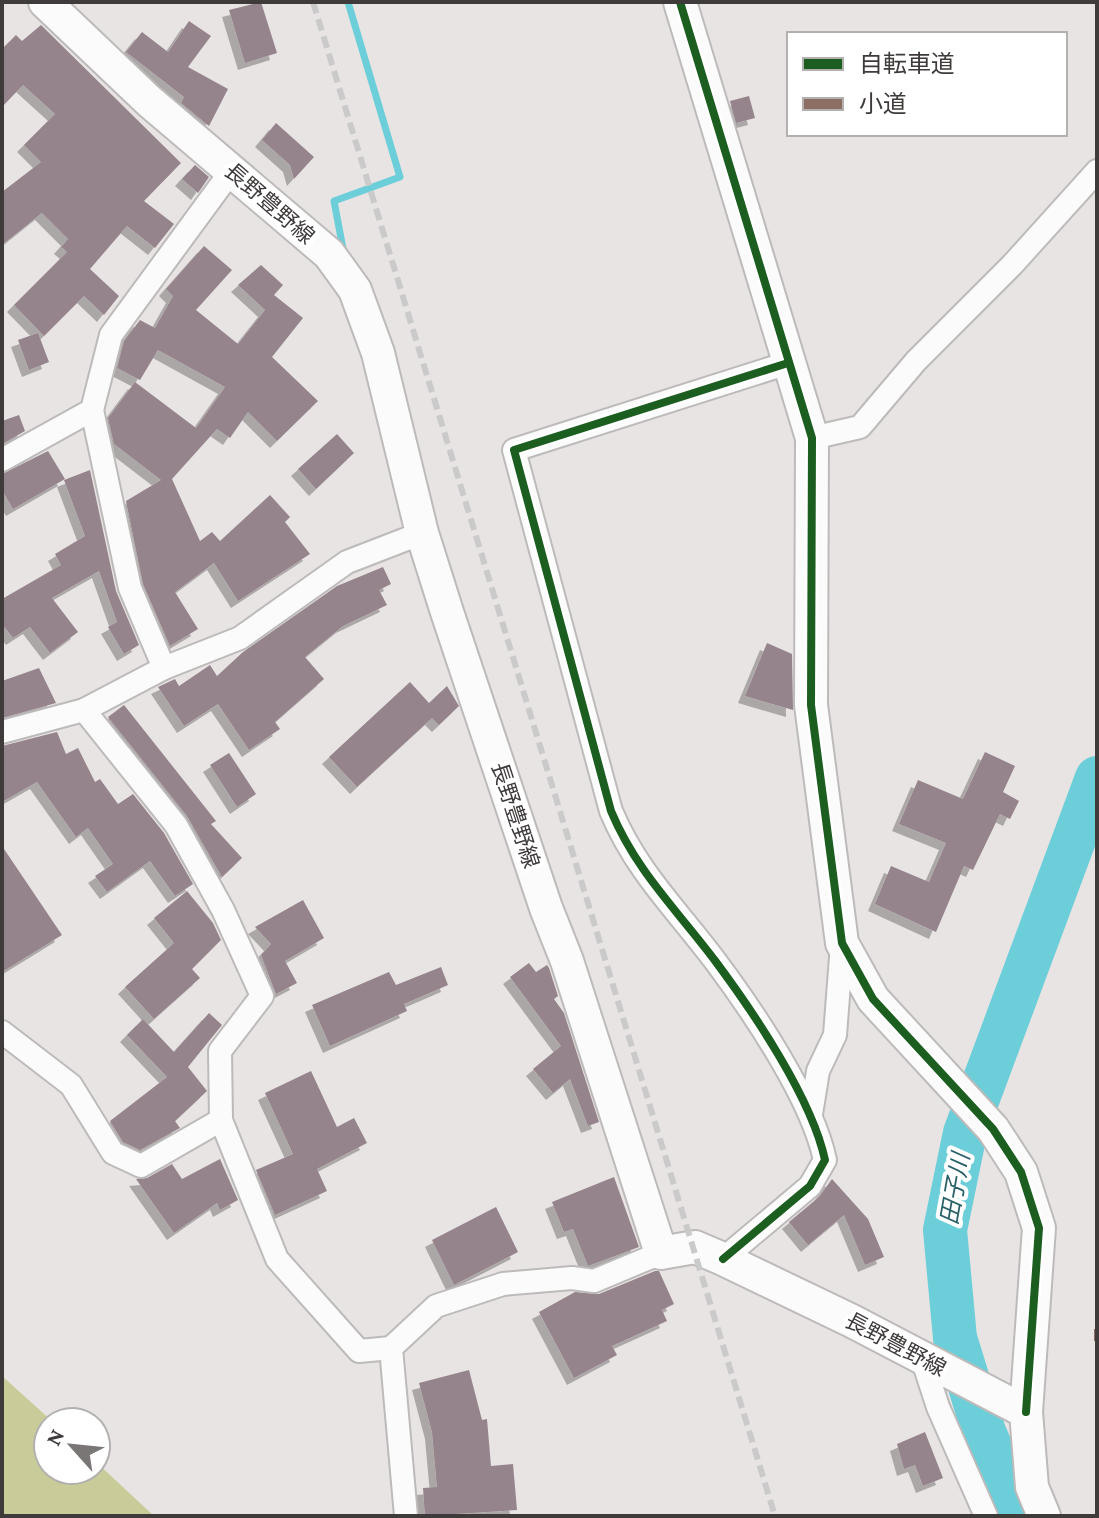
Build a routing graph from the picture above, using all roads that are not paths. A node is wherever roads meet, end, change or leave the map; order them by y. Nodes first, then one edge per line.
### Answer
1 (45, 2) edge
2 (680, 2) edge
3 (232, 170) junction
4 (1097, 171) edge
5 (788, 363) junction
6 (92, 410) junction
7 (812, 438) junction
8 (2, 460) edge
9 (422, 533) junction
10 (164, 668) junction
11 (84, 710) junction
12 (2, 732) edge
13 (842, 943) junction
14 (2, 1032) edge
15 (811, 1114) junction
16 (221, 1120) junction
17 (661, 1253) junction
18 (723, 1259) junction
19 (391, 1348) junction
20 (929, 1362) junction
21 (1026, 1412) junction
22 (406, 1516) edge
23 (986, 1516) edge
24 (1044, 1516) edge

1 - 3 main road, 長野豊野線
2 - 5 main road
3 - 6 street
3 - 9 main road, 長野豊野線
4 - 7 street
5 - 7 main road
5 - 15 street
6 - 8 street
6 - 10 street
7 - 13 main road
9 - 10 street
9 - 17 main road, 長野豊野線
10 - 11 street
11 - 12 street
11 - 16 street
13 - 15 street
13 - 21 main road
14 - 16 street
15 - 18 street
16 - 19 street
17 - 18 main road, 長野豊野線
17 - 19 street
18 - 20 main road, 長野豊野線
19 - 22 street
20 - 21 main road, 長野豊野線
20 - 23 street
21 - 24 main road

